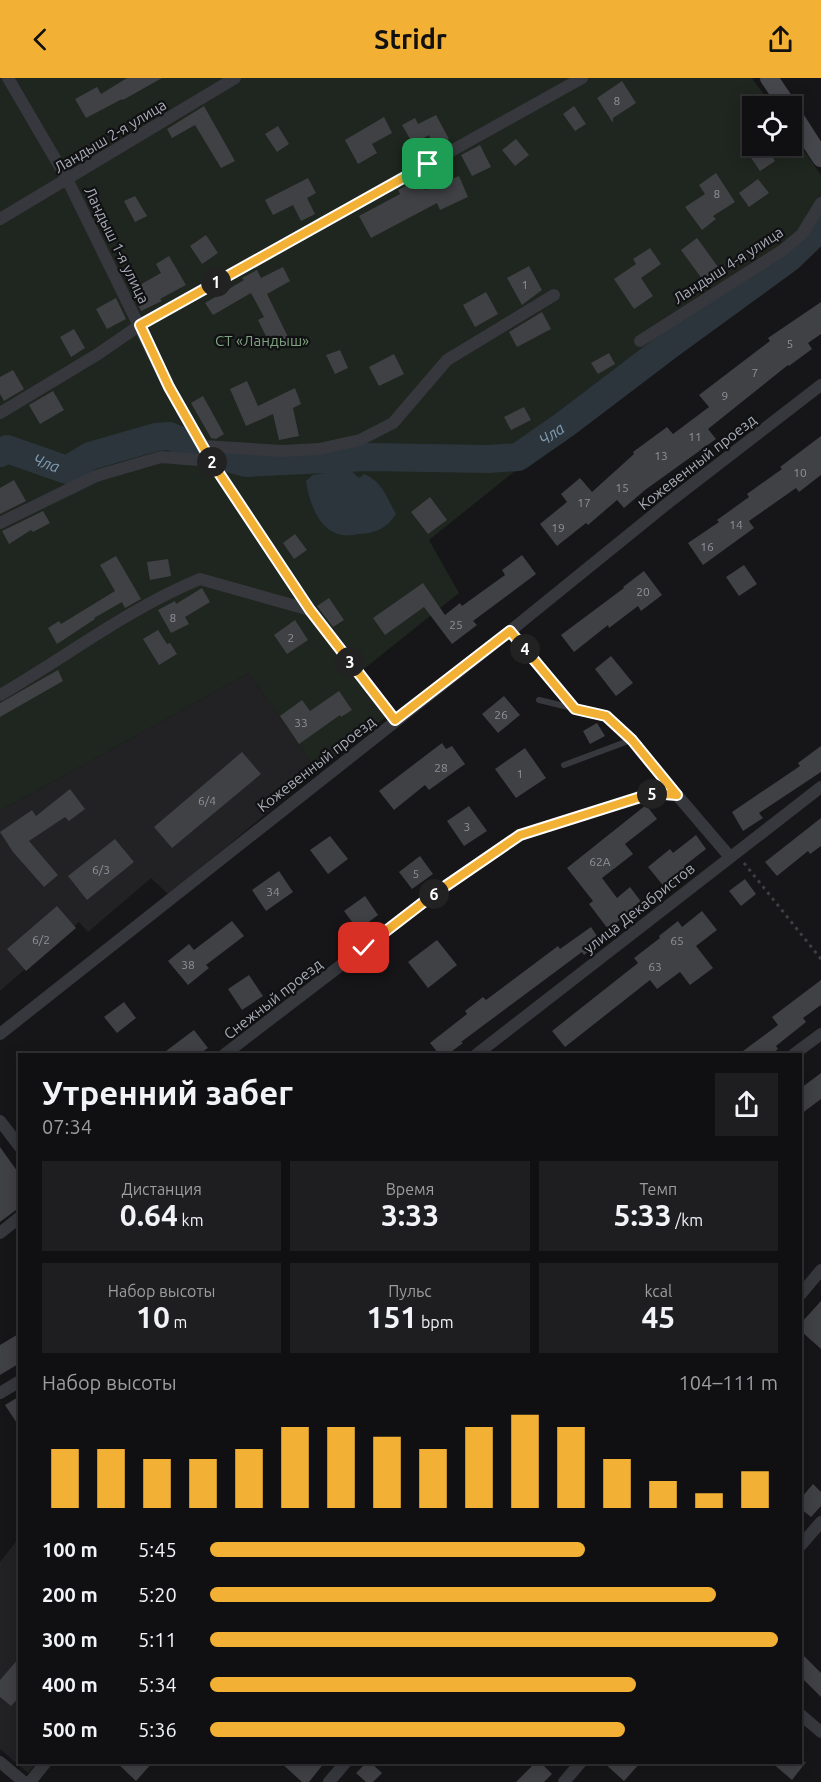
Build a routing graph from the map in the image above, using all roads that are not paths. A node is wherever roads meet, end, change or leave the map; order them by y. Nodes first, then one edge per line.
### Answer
1 (8, 78) edge
2 (235, 78) edge
3 (582, 78) edge
4 (769, 78) edge
5 (781, 96) edge
6 (802, 129) edge
7 (821, 158) edge
8 (67, 178) junction
9 (821, 203) edge
10 (0, 219) edge
11 (554, 295) dead end
12 (140, 325) junction
13 (640, 341) dead end
14 (821, 385) edge
15 (0, 412) edge
16 (203, 446) junction
17 (211, 461) junction
18 (0, 523) edge
19 (310, 610) junction
20 (0, 695) edge
21 (539, 700) dead end
22 (395, 720) junction
23 (632, 740) junction
24 (564, 765) dead end
25 (821, 787) edge
26 (677, 795) junction
27 (732, 854) junction
28 (0, 1034) edge
29 (821, 1034) edge
30 (226, 1053) edge
31 (478, 1053) edge
32 (795, 1053) edge
33 (0, 1121) edge
34 (18, 1144) edge
35 (18, 1219) edge
36 (0, 1233) edge
37 (821, 1270) edge
38 (802, 1293) edge
39 (18, 1382) edge
40 (0, 1393) edge
41 (821, 1522) edge
42 (802, 1544) edge
43 (802, 1716) edge
44 (821, 1732) edge
45 (0, 1762) edge
46 (44, 1764) edge
47 (344, 1764) edge
48 (579, 1764) edge
49 (24, 1782) edge
50 (30, 1782) edge
51 (329, 1782) edge
52 (564, 1782) edge

1 - 8 street, Ландыш 1-я улица
2 - 8 street, Ландыш 2-я улица
3 - 12 street
4 - 5 street
6 - 7 street
8 - 10 street, Ландыш 2-я улица
8 - 12 street, Ландыш 1-я улица
9 - 13 street, Ландыш 4-я улица
11 - 16 street
12 - 15 street
12 - 16 street, Ландыш 1-я улица
14 - 22 street, Кожевенный проезд
16 - 17 street, Ландыш 1-я улица
17 - 18 street
17 - 19 street, Ландыш 1-я улица
19 - 20 street
19 - 22 street, Ландыш 1-я улица
21 - 23 lane
22 - 28 street, Кожевенный проезд
23 - 24 lane
23 - 26 lane
25 - 27 street, улица Декабристов
26 - 27 street
26 - 30 street, Снежный проезд
27 - 31 street, улица Декабристов
29 - 32 street
33 - 34 street
35 - 36 street
37 - 38 street
39 - 40 street
41 - 42 street
43 - 44 street
45 - 49 street
46 - 50 street
47 - 51 street
48 - 52 street

